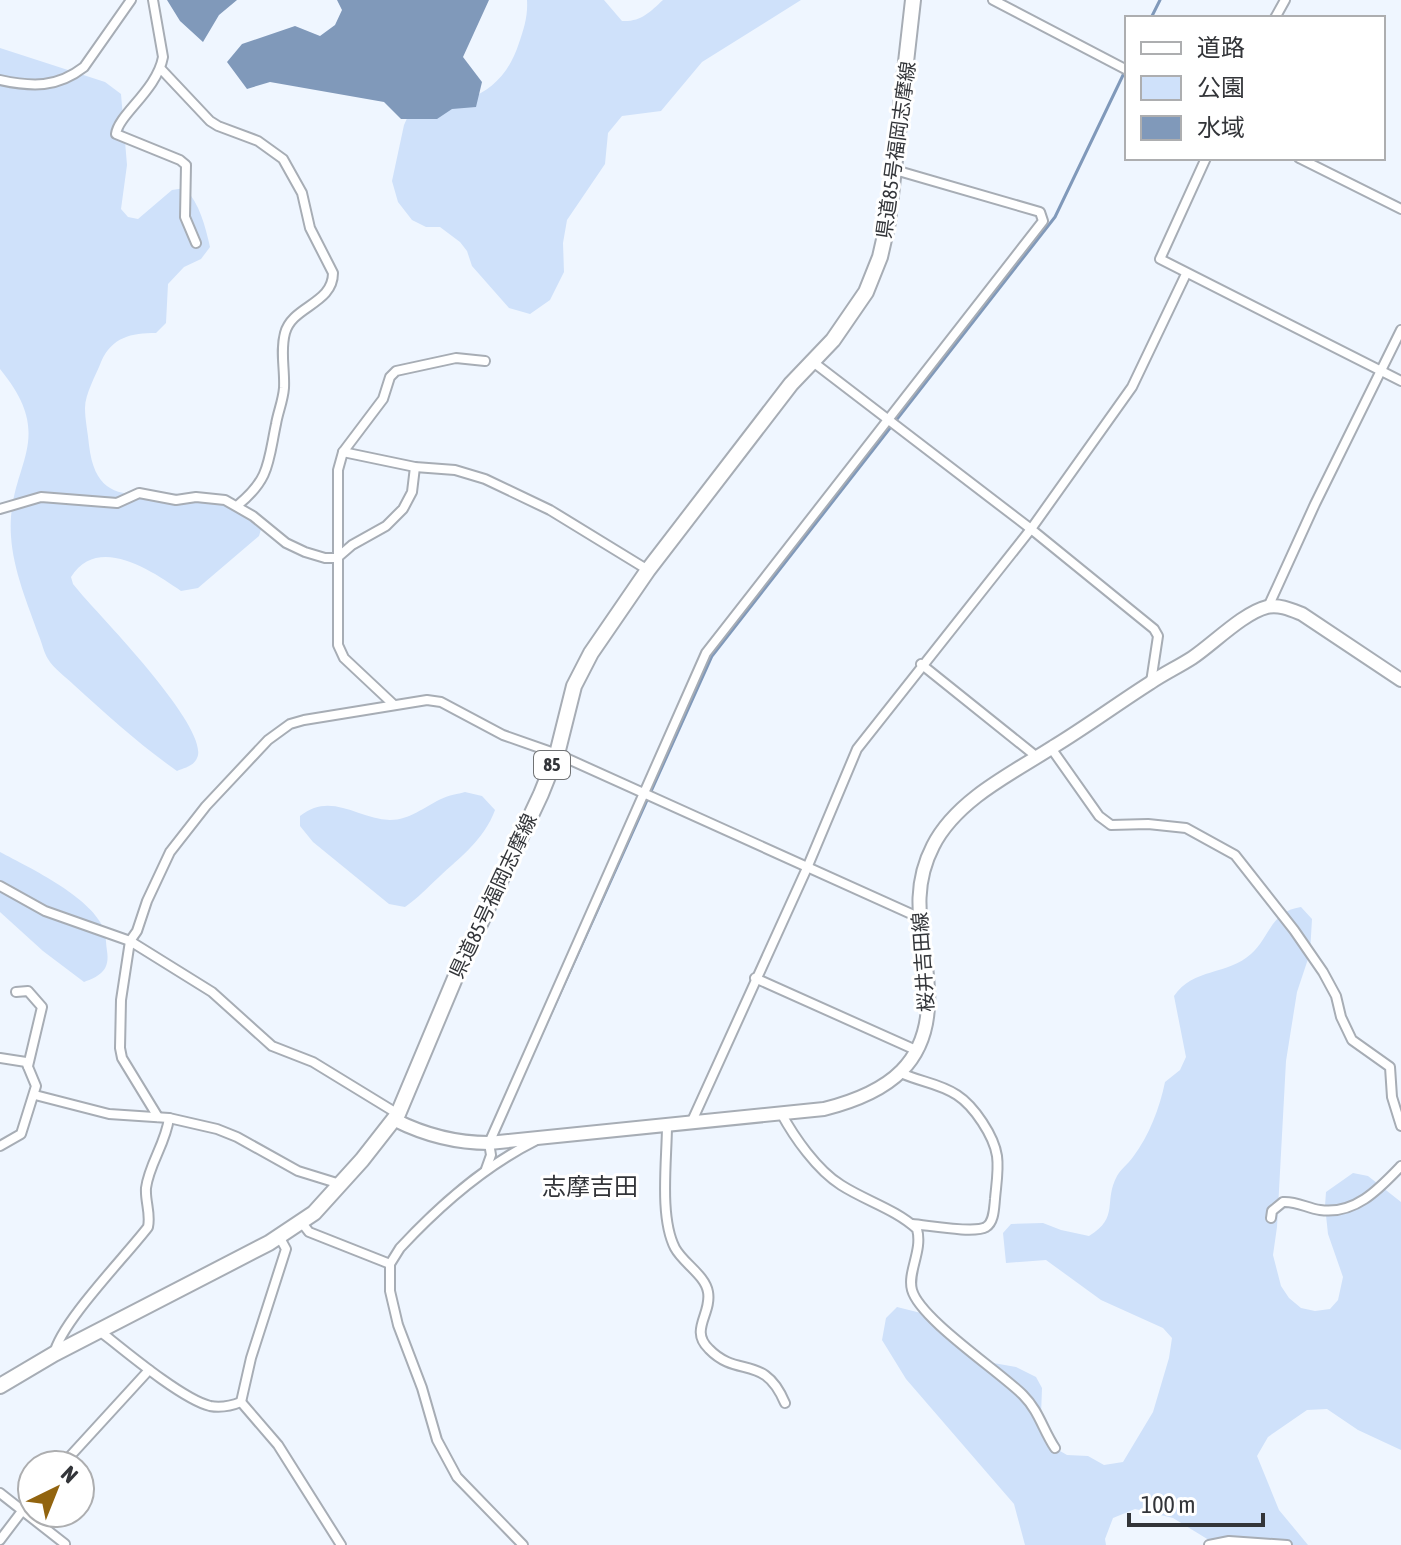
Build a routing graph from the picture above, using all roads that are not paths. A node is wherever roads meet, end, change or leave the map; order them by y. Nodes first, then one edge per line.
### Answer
1 (131, 0) edge
2 (153, 0) edge
3 (913, 0) edge
4 (993, 0) edge
5 (161, 69) junction
6 (1125, 69) edge
7 (0, 80) edge
8 (1205, 160) edge
9 (1303, 160) edge
10 (895, 170) junction
11 (1401, 209) edge
12 (196, 243) dead end
13 (1186, 274) junction
14 (1401, 330) edge
15 (485, 361) dead end
16 (813, 362) junction
17 (1381, 371) junction
18 (1401, 381) edge
19 (888, 420) junction
20 (343, 452) junction
21 (415, 467) junction
22 (238, 505) junction
23 (0, 509) edge
24 (1031, 529) junction
25 (337, 558) junction
26 (648, 570) junction
27 (1268, 607) junction
28 (921, 664) junction
29 (1401, 680) edge
30 (1151, 682) junction
31 (393, 704) junction
32 (1051, 748) junction
33 (557, 754) junction
34 (1037, 757) junction
35 (643, 794) junction
36 (807, 868) junction
37 (0, 886) edge
38 (918, 917) junction
39 (130, 941) junction
40 (755, 978) junction
41 (16, 992) dead end
42 (918, 1051) junction
43 (0, 1058) edge
44 (28, 1066) junction
45 (901, 1073) junction
46 (35, 1095) junction
47 (781, 1113) junction
48 (158, 1117) junction
49 (396, 1117) junction
50 (169, 1118) junction
51 (692, 1121) junction
52 (667, 1125) junction
53 (1401, 1126) edge
54 (536, 1140) junction
55 (489, 1143) junction
56 (0, 1146) edge
57 (1401, 1166) edge
58 (486, 1169) junction
59 (340, 1184) junction
60 (1271, 1218) dead end
61 (302, 1223) junction
62 (911, 1224) junction
63 (280, 1238) junction
64 (390, 1264) junction
65 (101, 1332) junction
66 (54, 1354) junction
67 (149, 1370) junction
68 (0, 1386) edge
69 (241, 1402) junction
70 (785, 1403) dead end
71 (1055, 1448) dead end
72 (77, 1449) edge
73 (16, 1517) edge
74 (47, 1529) edge
75 (0, 1540) edge
76 (65, 1544) edge
77 (341, 1545) edge
78 (523, 1545) edge
79 (1209, 1545) edge
80 (1287, 1545) edge

1 - 7 street
2 - 5 street
3 - 10 main road, 県道85号福岡志摩線 / 85
4 - 6 street
5 - 12 street
5 - 22 street
8 - 13 street
9 - 11 street
10 - 16 main road, 県道85号福岡志摩線 / 85
10 - 19 street
13 - 17 street
13 - 24 street
14 - 17 street
15 - 20 street
16 - 19 street
16 - 26 main road, 県道85号福岡志摩線 / 85
17 - 18 street
17 - 27 street
19 - 24 street
19 - 35 street
20 - 21 street
20 - 25 street
21 - 25 street
21 - 26 street
22 - 23 street
22 - 25 street
24 - 28 street
24 - 30 street
25 - 31 street
26 - 33 main road, 県道85号福岡志摩線 / 85
27 - 29 main road
27 - 30 main road, 桜井吉田線
28 - 34 street
28 - 36 street
30 - 32 main road, 桜井吉田線
31 - 33 street
31 - 39 street
32 - 34 main road, 桜井吉田線
32 - 53 street
33 - 35 street
33 - 49 main road, 県道85号福岡志摩線 / 85
34 - 38 main road, 桜井吉田線
35 - 36 street
35 - 55 street
36 - 38 street
36 - 40 street
37 - 39 street
38 - 42 main road, 桜井吉田線
39 - 48 street
39 - 49 street
40 - 42 street
40 - 51 street
41 - 44 street
42 - 45 main road, 桜井吉田線
43 - 44 street
44 - 46 street
45 - 47 main road, 桜井吉田線
45 - 62 street
46 - 48 street
46 - 56 street
47 - 51 main road, 桜井吉田線
47 - 62 street
48 - 50 street
49 - 55 main road, 桜井吉田線
49 - 59 main road, 県道85号福岡志摩線 / 85
50 - 59 street
50 - 66 street
51 - 52 main road, 桜井吉田線
52 - 54 main road, 桜井吉田線
52 - 70 street
54 - 55 main road, 桜井吉田線
54 - 58 street, 桜井吉田線
55 - 58 street
57 - 60 street
58 - 64 street, 桜井吉田線
59 - 61 main road, 県道85号福岡志摩線 / 85
61 - 63 main road, 県道85号福岡志摩線 / 85
61 - 64 street
62 - 71 street
63 - 65 main road, 県道85号福岡志摩線 / 85
63 - 69 street
64 - 78 street
65 - 66 main road, 県道85号福岡志摩線 / 85
65 - 67 street
66 - 68 main road, 県道85号福岡志摩線 / 85
67 - 69 street
67 - 72 street
69 - 77 street
73 - 75 street
74 - 76 street
79 - 80 street

